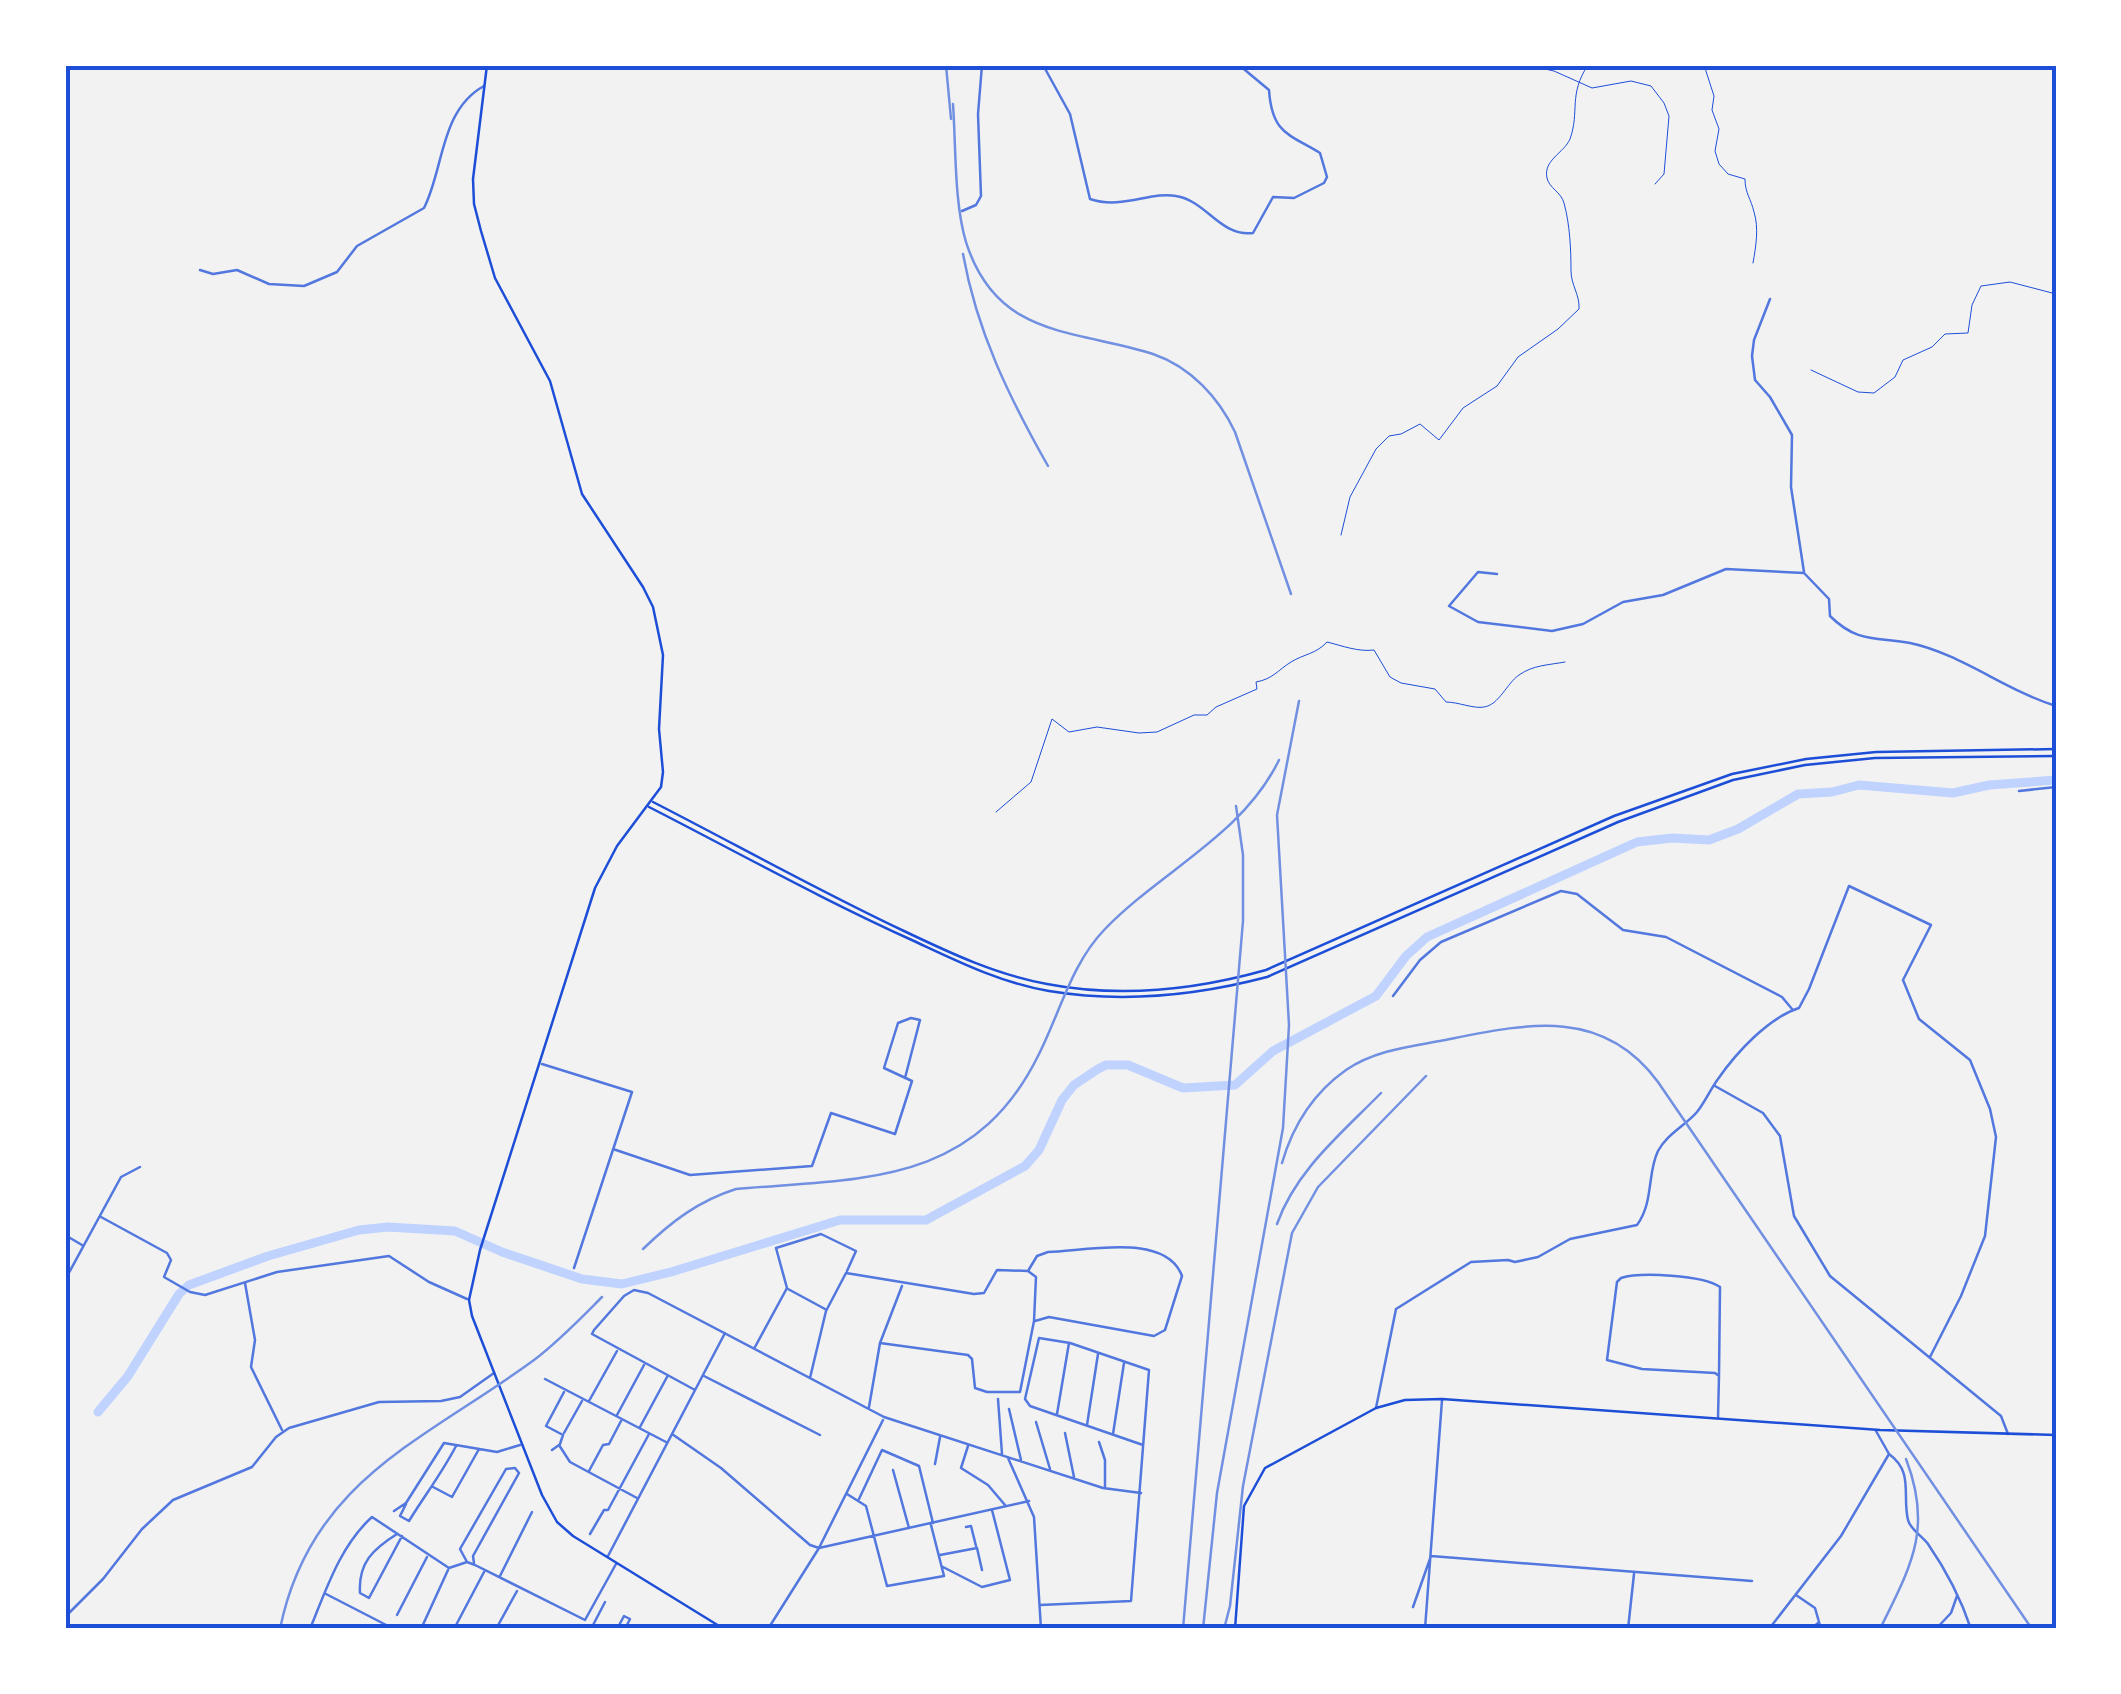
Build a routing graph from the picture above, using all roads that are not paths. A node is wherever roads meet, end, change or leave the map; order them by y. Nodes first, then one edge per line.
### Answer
1 (489, 65) edge
2 (982, 65) edge
3 (1043, 65) edge
4 (1239, 65) edge
5 (486, 85) junction
6 (962, 211) dead end
7 (200, 270) dead end
8 (1770, 300) dead end
9 (1497, 574) dead end
10 (1804, 574) junction
11 (2056, 706) edge
12 (2056, 749) edge
13 (2056, 756) edge
14 (2056, 787) edge
15 (2019, 791) dead end
16 (652, 802) junction
17 (649, 807) junction
18 (1393, 996) dead end
19 (1793, 1010) junction
20 (542, 1064) junction
21 (905, 1078) junction
22 (1714, 1085) junction
23 (613, 1149) junction
24 (140, 1167) dead end
25 (102, 1218) junction
26 (65, 1236) edge
27 (84, 1245) junction
28 (574, 1268) dead end
29 (1028, 1271) junction
30 (846, 1273) junction
31 (65, 1280) edge
32 (245, 1283) junction
33 (903, 1283) junction
34 (787, 1288) junction
35 (468, 1300) junction
36 (827, 1309) junction
37 (1034, 1321) junction
38 (725, 1333) junction
39 (880, 1343) junction
40 (1069, 1343) junction
41 (618, 1348) junction
42 (754, 1348) junction
43 (1098, 1352) junction
44 (1930, 1358) junction
45 (1125, 1360) junction
46 (644, 1363) junction
47 (494, 1372) junction
48 (703, 1375) junction
49 (668, 1376) junction
50 (1718, 1376) junction
51 (545, 1378) dead end
52 (810, 1378) junction
53 (565, 1390) junction
54 (695, 1390) junction
55 (998, 1398) dead end
56 (583, 1399) junction
57 (1442, 1399) junction
58 (589, 1402) junction
59 (1376, 1408) junction
60 (868, 1409) junction
61 (1009, 1409) dead end
62 (616, 1416) junction
63 (1056, 1416) junction
64 (884, 1417) junction
65 (1718, 1418) junction
66 (622, 1419) junction
67 (1036, 1422) dead end
68 (1087, 1426) junction
69 (640, 1428) junction
70 (1878, 1429) junction
71 (283, 1431) junction
72 (649, 1433) junction
73 (1065, 1433) dead end
74 (672, 1434) junction
75 (2008, 1434) junction
76 (563, 1435) junction
77 (940, 1435) junction
78 (2056, 1435) edge
79 (820, 1436) dead end
80 (1112, 1436) junction
81 (668, 1442) junction
82 (1098, 1442) dead end
83 (522, 1444) junction
84 (968, 1444) junction
85 (456, 1445) junction
86 (560, 1445) junction
87 (1143, 1445) junction
88 (479, 1449) junction
89 (552, 1450) dead end
90 (1889, 1454) junction
91 (1004, 1456) junction
92 (1021, 1462) junction
93 (935, 1464) dead end
94 (893, 1470) dead end
95 (1050, 1471) junction
96 (588, 1472) junction
97 (1074, 1479) junction
98 (431, 1487) junction
99 (1105, 1488) junction
100 (620, 1489) junction
101 (1141, 1492) junction
102 (846, 1494) junction
103 (638, 1499) junction
104 (858, 1500) junction
105 (1030, 1501) junction
106 (406, 1503) junction
107 (1006, 1507) junction
108 (992, 1510) junction
109 (394, 1511) dead end
110 (532, 1512) dead end
111 (932, 1524) junction
112 (966, 1528) dead end
113 (909, 1530) junction
114 (590, 1534) dead end
115 (400, 1535) junction
116 (875, 1537) junction
117 (819, 1548) junction
118 (976, 1548) junction
119 (428, 1556) junction
120 (938, 1556) junction
121 (1430, 1556) junction
122 (607, 1557) junction
123 (468, 1562) junction
124 (617, 1563) junction
125 (474, 1564) junction
126 (941, 1566) junction
127 (449, 1568) junction
128 (982, 1570) dead end
129 (485, 1571) junction
130 (1634, 1572) junction
131 (499, 1577) junction
132 (1752, 1582) dead end
133 (518, 1588) junction
134 (325, 1593) junction
135 (1957, 1594) junction
136 (1795, 1595) junction
137 (604, 1602) dead end
138 (1040, 1605) junction
139 (1413, 1608) dead end
140 (397, 1615) dead end
141 (65, 1617) edge
142 (1819, 1622) junction
143 (310, 1629) edge
144 (394, 1629) edge
145 (421, 1629) edge
146 (454, 1629) edge
147 (496, 1629) edge
148 (591, 1629) edge
149 (617, 1629) edge
150 (625, 1629) edge
151 (724, 1629) edge
152 (768, 1629) edge
153 (1041, 1629) edge
154 (1235, 1629) edge
155 (1425, 1629) edge
156 (1628, 1629) edge
157 (1768, 1629) edge
158 (1811, 1629) edge
159 (1822, 1629) edge
160 (1936, 1629) edge
161 (1971, 1629) edge

1 - 5 main road
2 - 6 street
3 - 4 street
5 - 7 street
5 - 16 main road
8 - 10 street
9 - 10 street
10 - 11 street
12 - 16 main road
13 - 17 main road
14 - 15 street
16 - 17 main road
17 - 20 main road
18 - 19 street
19 - 22 street
19 - 44 street
20 - 23 street
20 - 35 main road
21 - 21 street
21 - 23 street
22 - 44 street
22 - 59 street
23 - 28 street
24 - 25 street
25 - 27 street
25 - 32 street
26 - 27 street
27 - 31 street
29 - 33 street
29 - 37 street
29 - 37 street
30 - 33 street
30 - 34 street
30 - 36 street
32 - 35 street
32 - 71 street
33 - 39 street
34 - 36 street
34 - 42 street
35 - 47 main road
36 - 52 street
37 - 39 street
38 - 41 street
38 - 42 street
38 - 48 street
39 - 60 street
40 - 43 street
40 - 63 street
40 - 63 street
41 - 46 street
41 - 58 street
42 - 52 street
43 - 45 street
43 - 68 street
44 - 75 street
45 - 80 street
45 - 87 street
46 - 49 street
46 - 62 street
47 - 71 street
47 - 83 main road
48 - 54 street
48 - 79 street
49 - 54 street
49 - 69 street
50 - 50 street
50 - 65 street
51 - 53 street
52 - 60 street
53 - 56 street
53 - 76 street
54 - 74 street
55 - 91 street
56 - 58 street
56 - 76 street
57 - 59 main road
57 - 65 main road
57 - 121 street
58 - 62 street
59 - 154 main road
60 - 64 street
61 - 92 street
62 - 66 street
63 - 68 street
64 - 77 street
64 - 102 street
65 - 70 main road
66 - 69 street
66 - 96 street
67 - 95 street
68 - 80 street
69 - 72 street
70 - 75 main road
70 - 90 street
71 - 141 street
72 - 81 street
72 - 100 street
73 - 97 street
74 - 81 street
74 - 117 street
75 - 78 main road
76 - 86 street
77 - 84 street
77 - 93 street
80 - 87 street
81 - 103 street
82 - 99 street
83 - 88 street
83 - 122 main road
84 - 91 street
84 - 107 street
85 - 88 street
85 - 98 street
85 - 106 street
86 - 89 street
86 - 96 street
87 - 101 street
88 - 98 street
90 - 135 street
90 - 136 street
91 - 92 street
91 - 105 street
92 - 95 street
94 - 113 street
95 - 97 street
96 - 100 street
97 - 99 street
98 - 106 street
99 - 101 street
100 - 103 street
100 - 114 street
101 - 138 street
102 - 104 street
102 - 117 street
103 - 122 street
104 - 111 street
104 - 116 street
105 - 107 street
105 - 138 street
106 - 109 street
107 - 108 street
108 - 111 street
108 - 126 street
110 - 131 street
111 - 113 street
111 - 120 street
112 - 118 street
113 - 116 street
115 - 115 street
115 - 119 street
115 - 134 street
116 - 117 street
116 - 126 street
117 - 152 street
118 - 120 street
118 - 128 street
119 - 127 street
119 - 140 street
120 - 126 street
121 - 130 street
121 - 139 street
121 - 155 street
122 - 124 main road
123 - 125 street
123 - 125 street
123 - 127 street
124 - 133 street
124 - 151 main road
125 - 129 street
127 - 145 street
129 - 131 street
129 - 146 street
130 - 132 street
130 - 156 street
131 - 133 street
133 - 147 street
134 - 143 street
134 - 144 street
135 - 160 street
135 - 161 street
136 - 142 street
136 - 157 street
137 - 148 street
138 - 153 street
142 - 158 street
142 - 159 street
149 - 150 street

